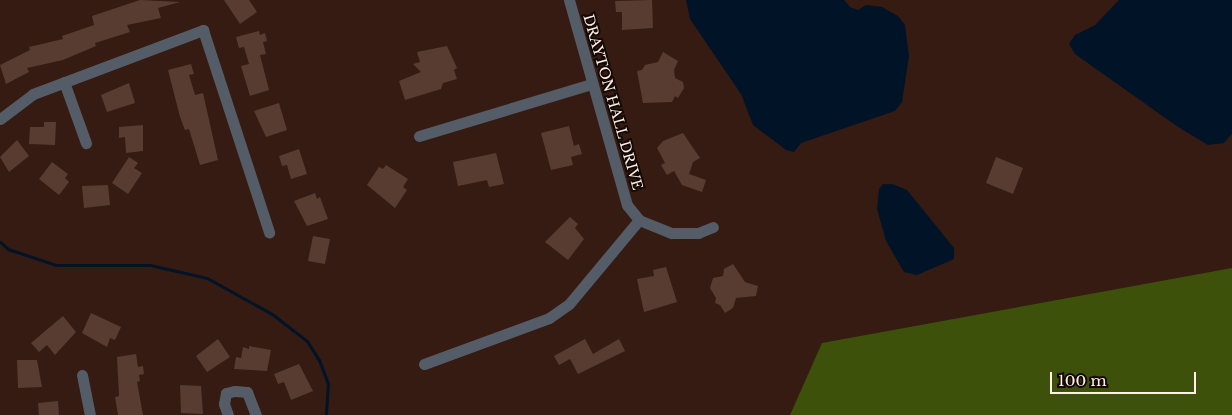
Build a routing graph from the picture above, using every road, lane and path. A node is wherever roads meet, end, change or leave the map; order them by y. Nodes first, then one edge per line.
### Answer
1 (569, 0) edge
2 (64, 82) junction
3 (591, 84) junction
4 (0, 119) edge
5 (419, 136) dead end
6 (86, 143) dead end
7 (639, 220) junction
8 (713, 227) dead end
9 (269, 232) dead end
10 (424, 364) dead end
11 (82, 375) dead end
12 (90, 415) edge
13 (228, 415) edge
14 (256, 415) edge

1 - 3 street, DRAYTON HALL DRIVE
2 - 4 street
2 - 6 street
2 - 9 street
3 - 5 street
3 - 7 street, DRAYTON HALL DRIVE
7 - 8 street
7 - 10 street
11 - 12 street
13 - 14 street

